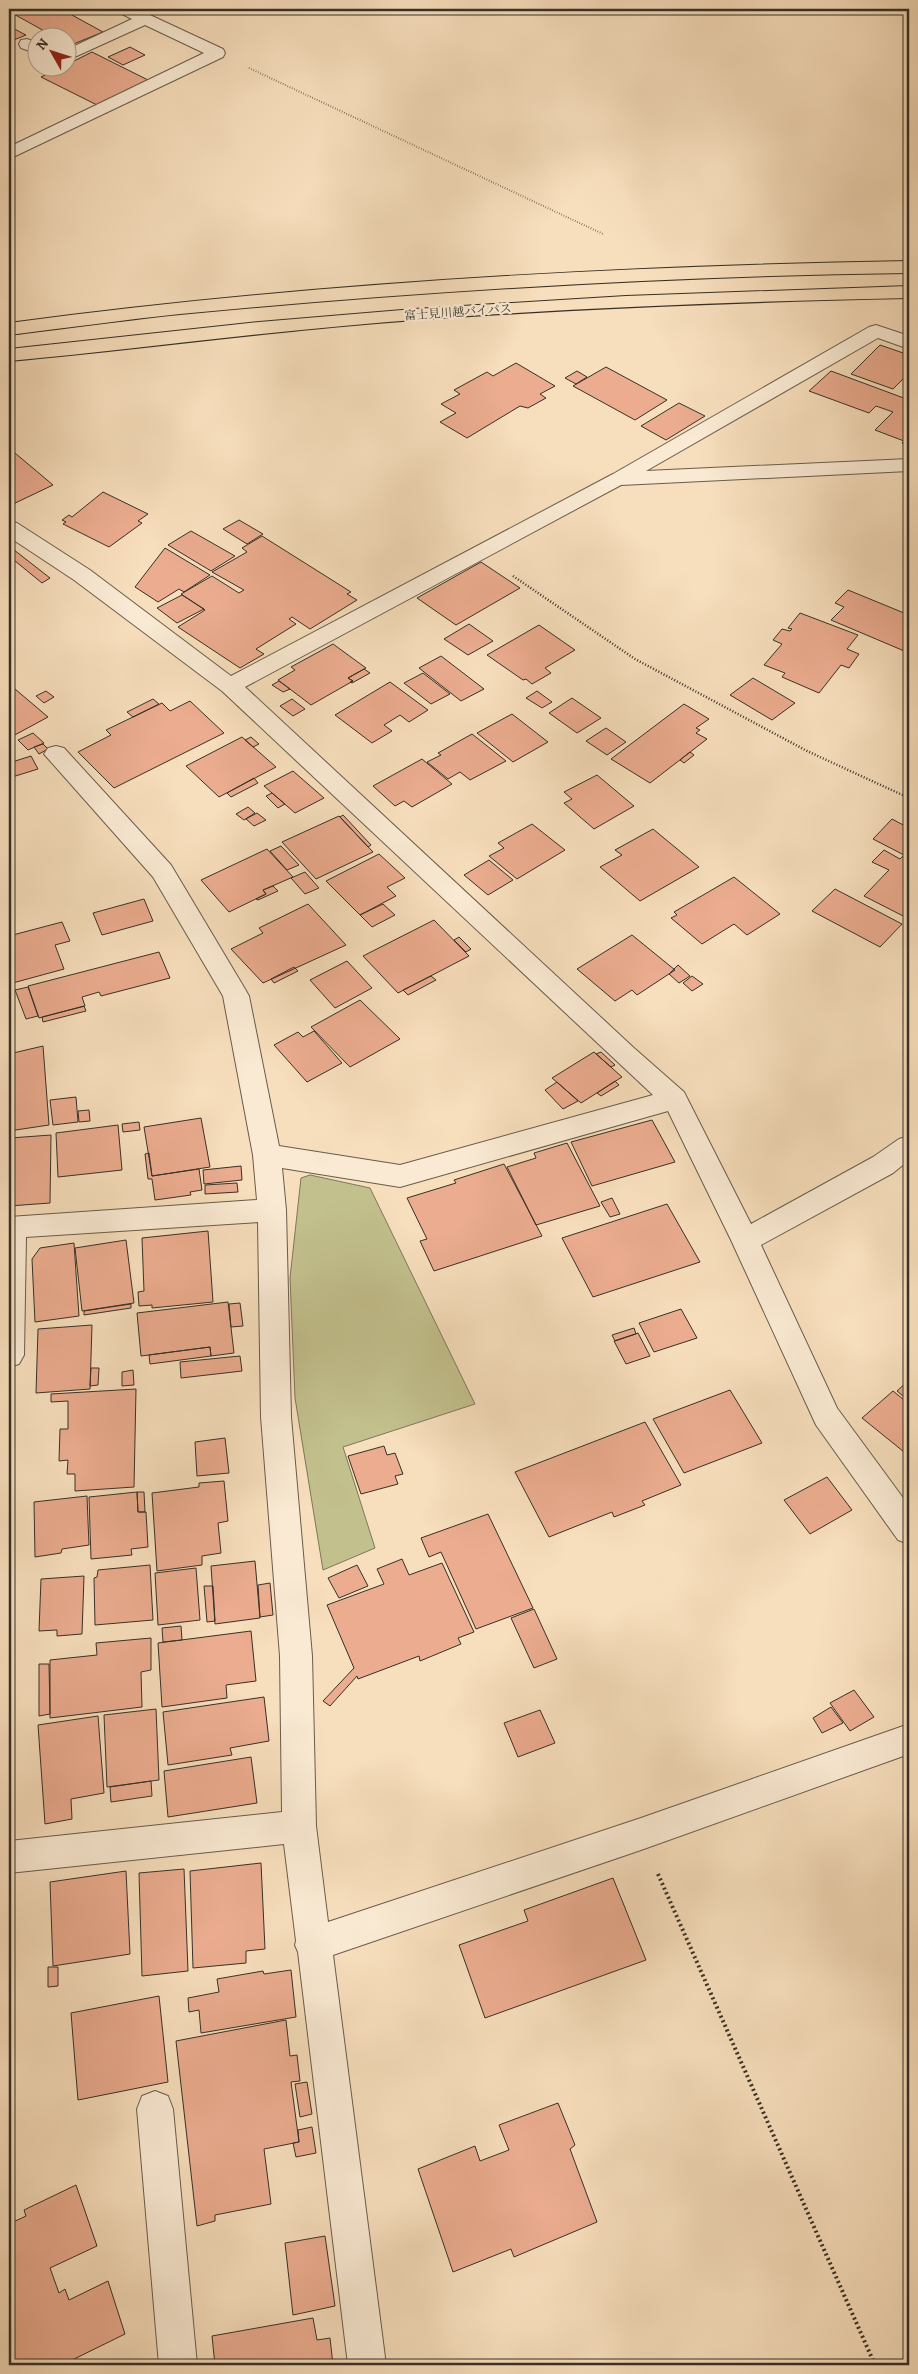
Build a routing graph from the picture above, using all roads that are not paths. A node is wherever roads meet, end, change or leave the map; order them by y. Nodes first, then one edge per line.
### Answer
1 (140, 13) edge
2 (78, 49) edge
3 (9, 154) edge
4 (909, 267) edge
5 (909, 292) edge
6 (9, 329) edge
7 (909, 343) edge
8 (9, 355) edge
9 (909, 465) edge
10 (617, 479) junction
11 (9, 528) edge
12 (230, 686) junction
13 (56, 754) dead end
14 (674, 1099) junction
15 (909, 1146) edge
16 (267, 1155) junction
17 (272, 1210) junction
18 (10, 1228) edge
19 (745, 1240) junction
20 (9, 1354) edge
21 (909, 1530) edge
22 (909, 1739) edge
23 (299, 1826) junction
24 (9, 1857) edge
25 (312, 1945) junction
26 (155, 2109) dead end
27 (178, 2365) edge
28 (367, 2365) edge

1 - 2 street
1 - 3 street
4 - 6 highway, 富士見川越バイパス
5 - 8 highway, 富士見川越バイパス
7 - 10 street
9 - 10 street
10 - 12 street
11 - 12 street
12 - 14 street
13 - 16 street
14 - 16 street
14 - 19 street
15 - 19 street
16 - 17 street
17 - 18 street
17 - 23 street
18 - 20 street
19 - 21 street
22 - 25 street
23 - 24 street
23 - 25 street
25 - 28 street
26 - 27 street

